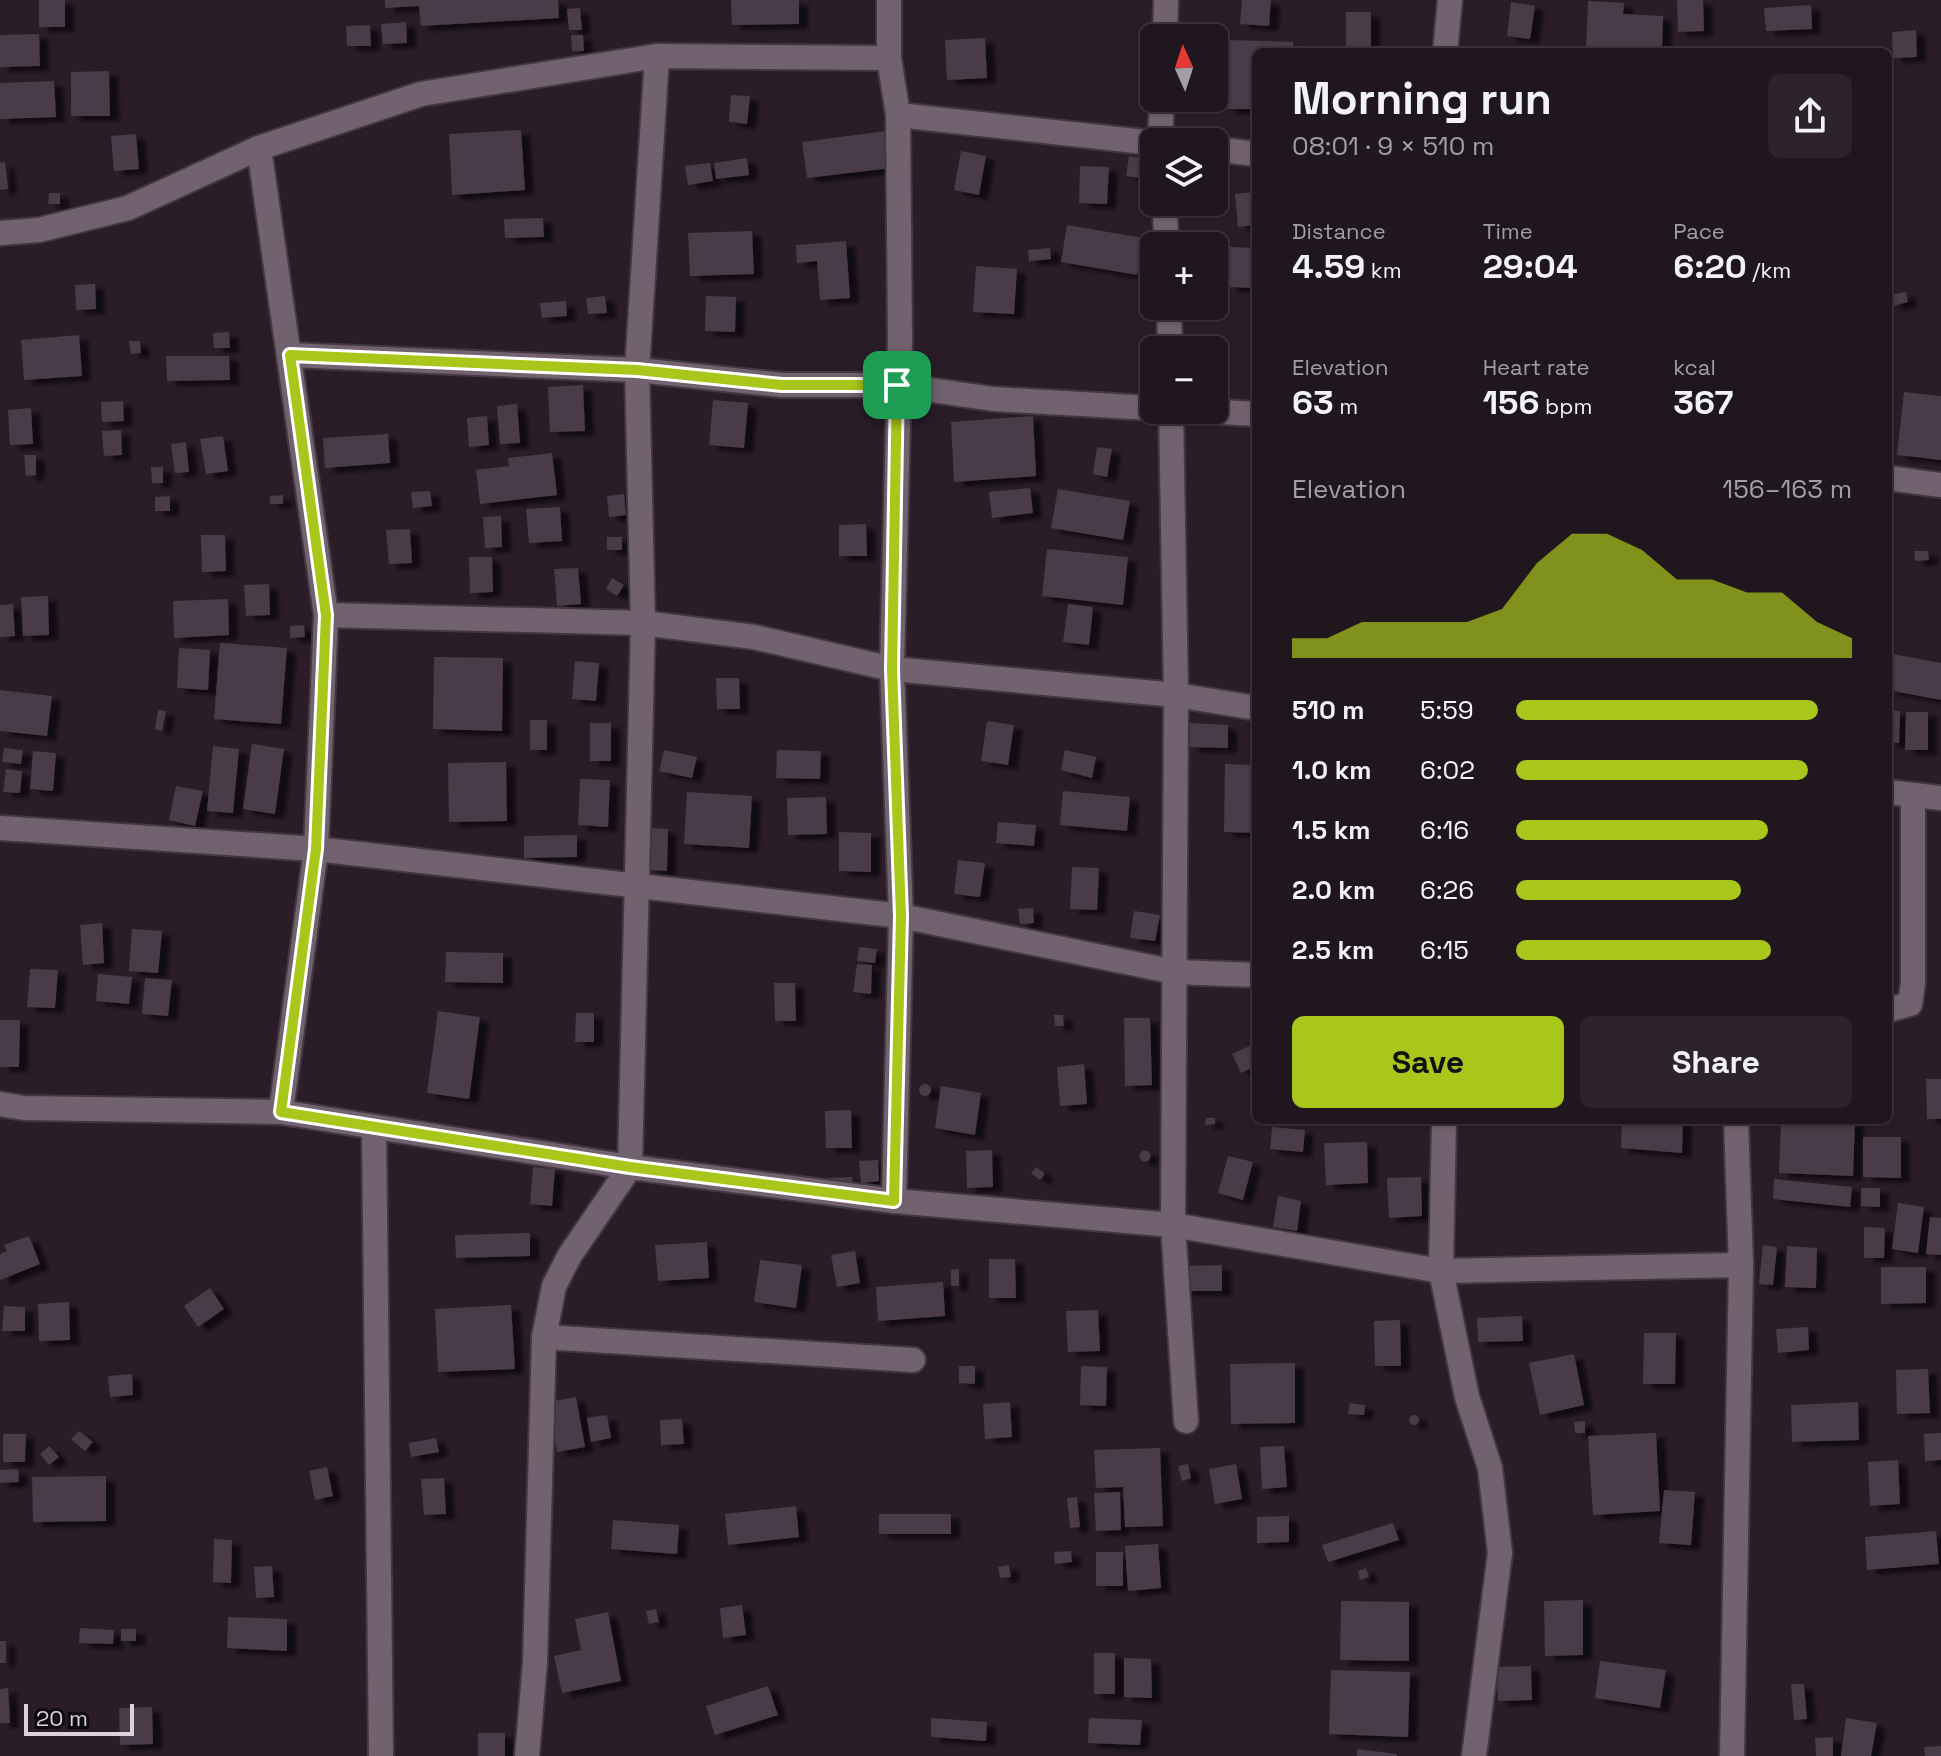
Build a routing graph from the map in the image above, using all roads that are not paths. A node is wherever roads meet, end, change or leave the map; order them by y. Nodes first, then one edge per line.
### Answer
1 (889, 0) edge
2 (1166, 0) edge
3 (1450, 0) edge
4 (1165, 24) edge
5 (1445, 48) edge
6 (657, 56) junction
7 (889, 58) junction
8 (898, 115) junction
9 (1140, 141) edge
10 (259, 148) junction
11 (1228, 151) edge
12 (1252, 154) edge
13 (0, 233) edge
14 (290, 355) junction
15 (637, 370) junction
16 (897, 385) junction
17 (1140, 409) edge
18 (1228, 413) edge
19 (1252, 414) edge
20 (1171, 424) edge
21 (1892, 479) edge
22 (1941, 485) edge
23 (326, 615) junction
24 (643, 623) junction
25 (892, 669) junction
26 (1176, 695) junction
27 (1252, 707) edge
28 (1892, 792) edge
29 (1913, 795) junction
30 (1941, 798) edge
31 (0, 828) edge
32 (316, 849) junction
33 (636, 885) junction
34 (901, 916) junction
35 (1175, 972) junction
36 (1252, 975) edge
37 (1892, 1010) edge
38 (0, 1104) edge
39 (281, 1112) junction
40 (1444, 1124) edge
41 (1736, 1124) edge
42 (374, 1127) junction
43 (630, 1167) junction
44 (894, 1201) junction
45 (1173, 1225) junction
46 (1741, 1265) junction
47 (1441, 1271) junction
48 (544, 1337) junction
49 (913, 1360) dead end
50 (1186, 1421) dead end
51 (381, 1756) edge
52 (527, 1756) edge
53 (1474, 1756) edge
54 (1732, 1756) edge

1 - 7 street
2 - 4 street
3 - 5 street
6 - 7 street
6 - 10 street
6 - 15 street
7 - 8 street
8 - 9 street
8 - 16 street
10 - 13 street
10 - 14 street
11 - 12 street
14 - 15 street
14 - 23 street
15 - 16 street
15 - 24 street
16 - 17 street
16 - 25 street
18 - 19 street
20 - 26 street
21 - 22 street
23 - 24 street
23 - 32 street
24 - 25 street
24 - 33 street
25 - 26 street
25 - 34 street
26 - 27 street
26 - 35 street
28 - 29 street
29 - 30 street
29 - 37 street
31 - 32 street
32 - 33 street
32 - 39 street
33 - 34 street
33 - 43 street
34 - 35 street
34 - 44 street
35 - 36 street
35 - 45 street
38 - 39 street
39 - 42 street
40 - 47 street
41 - 46 street
42 - 43 street
42 - 51 street
43 - 44 street
43 - 48 street
44 - 45 street
45 - 47 street
45 - 50 street
46 - 47 street
46 - 54 street
47 - 53 street
48 - 49 street
48 - 52 street

